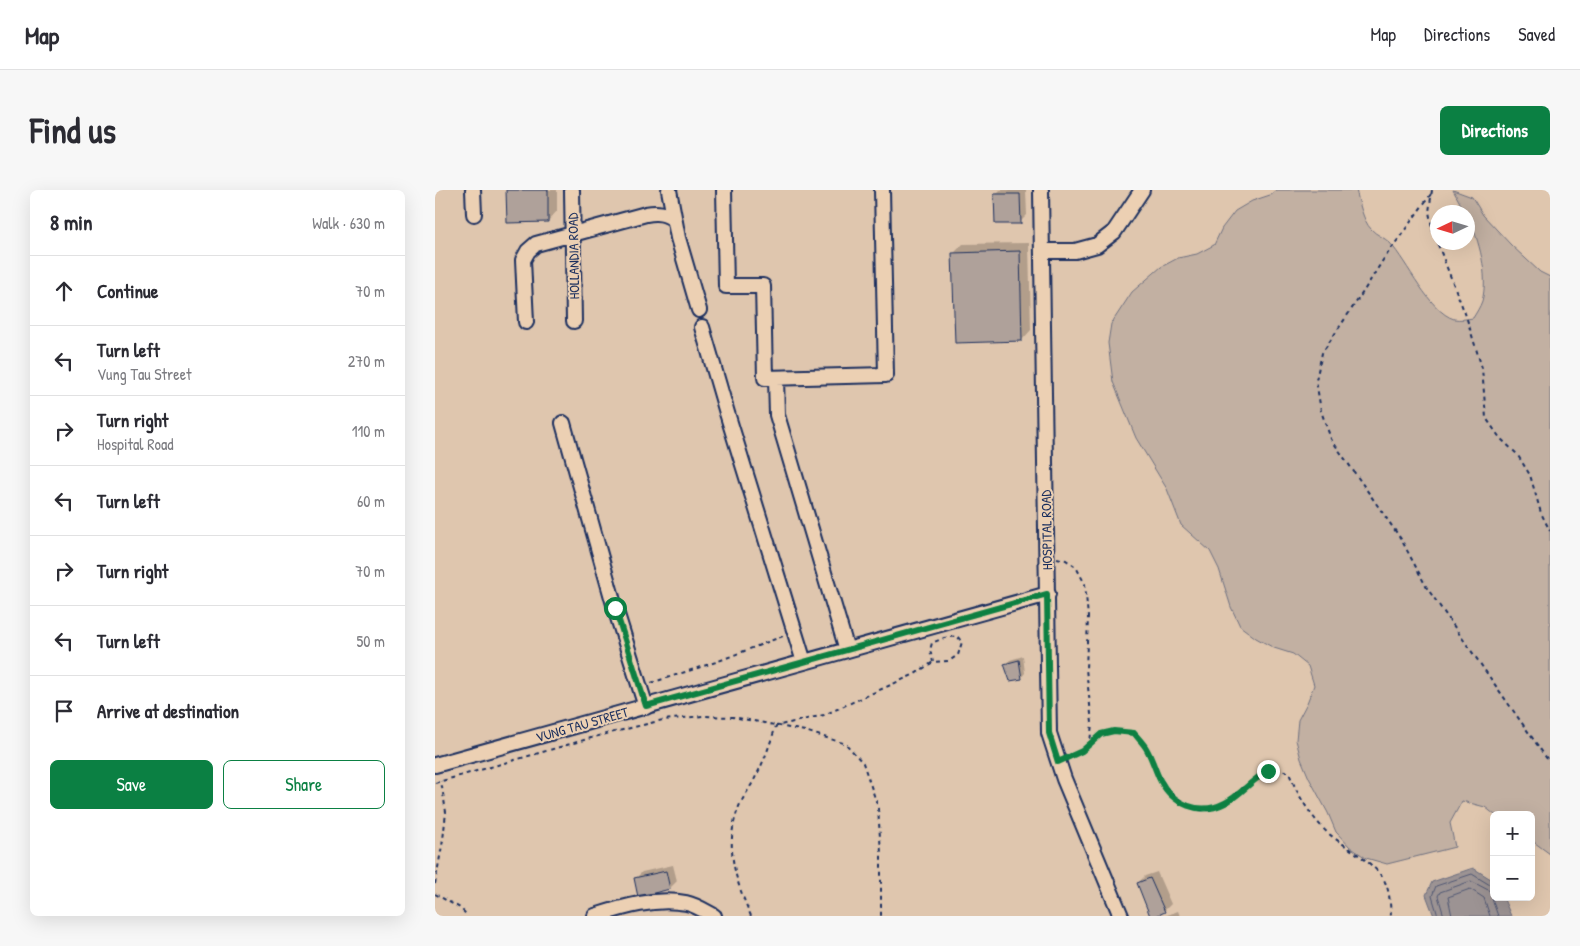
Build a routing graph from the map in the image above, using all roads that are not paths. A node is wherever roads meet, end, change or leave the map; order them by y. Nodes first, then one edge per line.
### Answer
1 (473, 190) edge
2 (572, 190) edge
3 (669, 190) edge
4 (724, 190) edge
5 (882, 190) edge
6 (1041, 190) edge
7 (1142, 190) edge
8 (474, 214) dead end
9 (674, 219) junction
10 (573, 234) junction
11 (1043, 251) junction
12 (699, 310) dead end
13 (574, 321) dead end
14 (527, 322) dead end
15 (702, 327) dead end
16 (776, 378) junction
17 (563, 423) dead end
18 (1047, 594) junction
19 (847, 650) junction
20 (804, 662) junction
21 (646, 706) junction
22 (435, 766) edge
23 (595, 916) edge
24 (714, 916) edge
25 (1121, 916) edge

1 - 8 street
2 - 10 street, HOLLANDIA ROAD
3 - 9 street
4 - 16 street
5 - 16 street
6 - 11 street, HOSPITAL ROAD
7 - 11 street
9 - 10 street
9 - 12 street
10 - 13 street, HOLLANDIA ROAD
10 - 14 street
11 - 18 street, HOSPITAL ROAD
15 - 20 street
16 - 19 street
17 - 21 street
18 - 19 street, VUNG TAU STREET
18 - 25 street, HOSPITAL ROAD
19 - 20 street, VUNG TAU STREET
20 - 21 street, VUNG TAU STREET
21 - 22 street, VUNG TAU STREET
23 - 24 street

